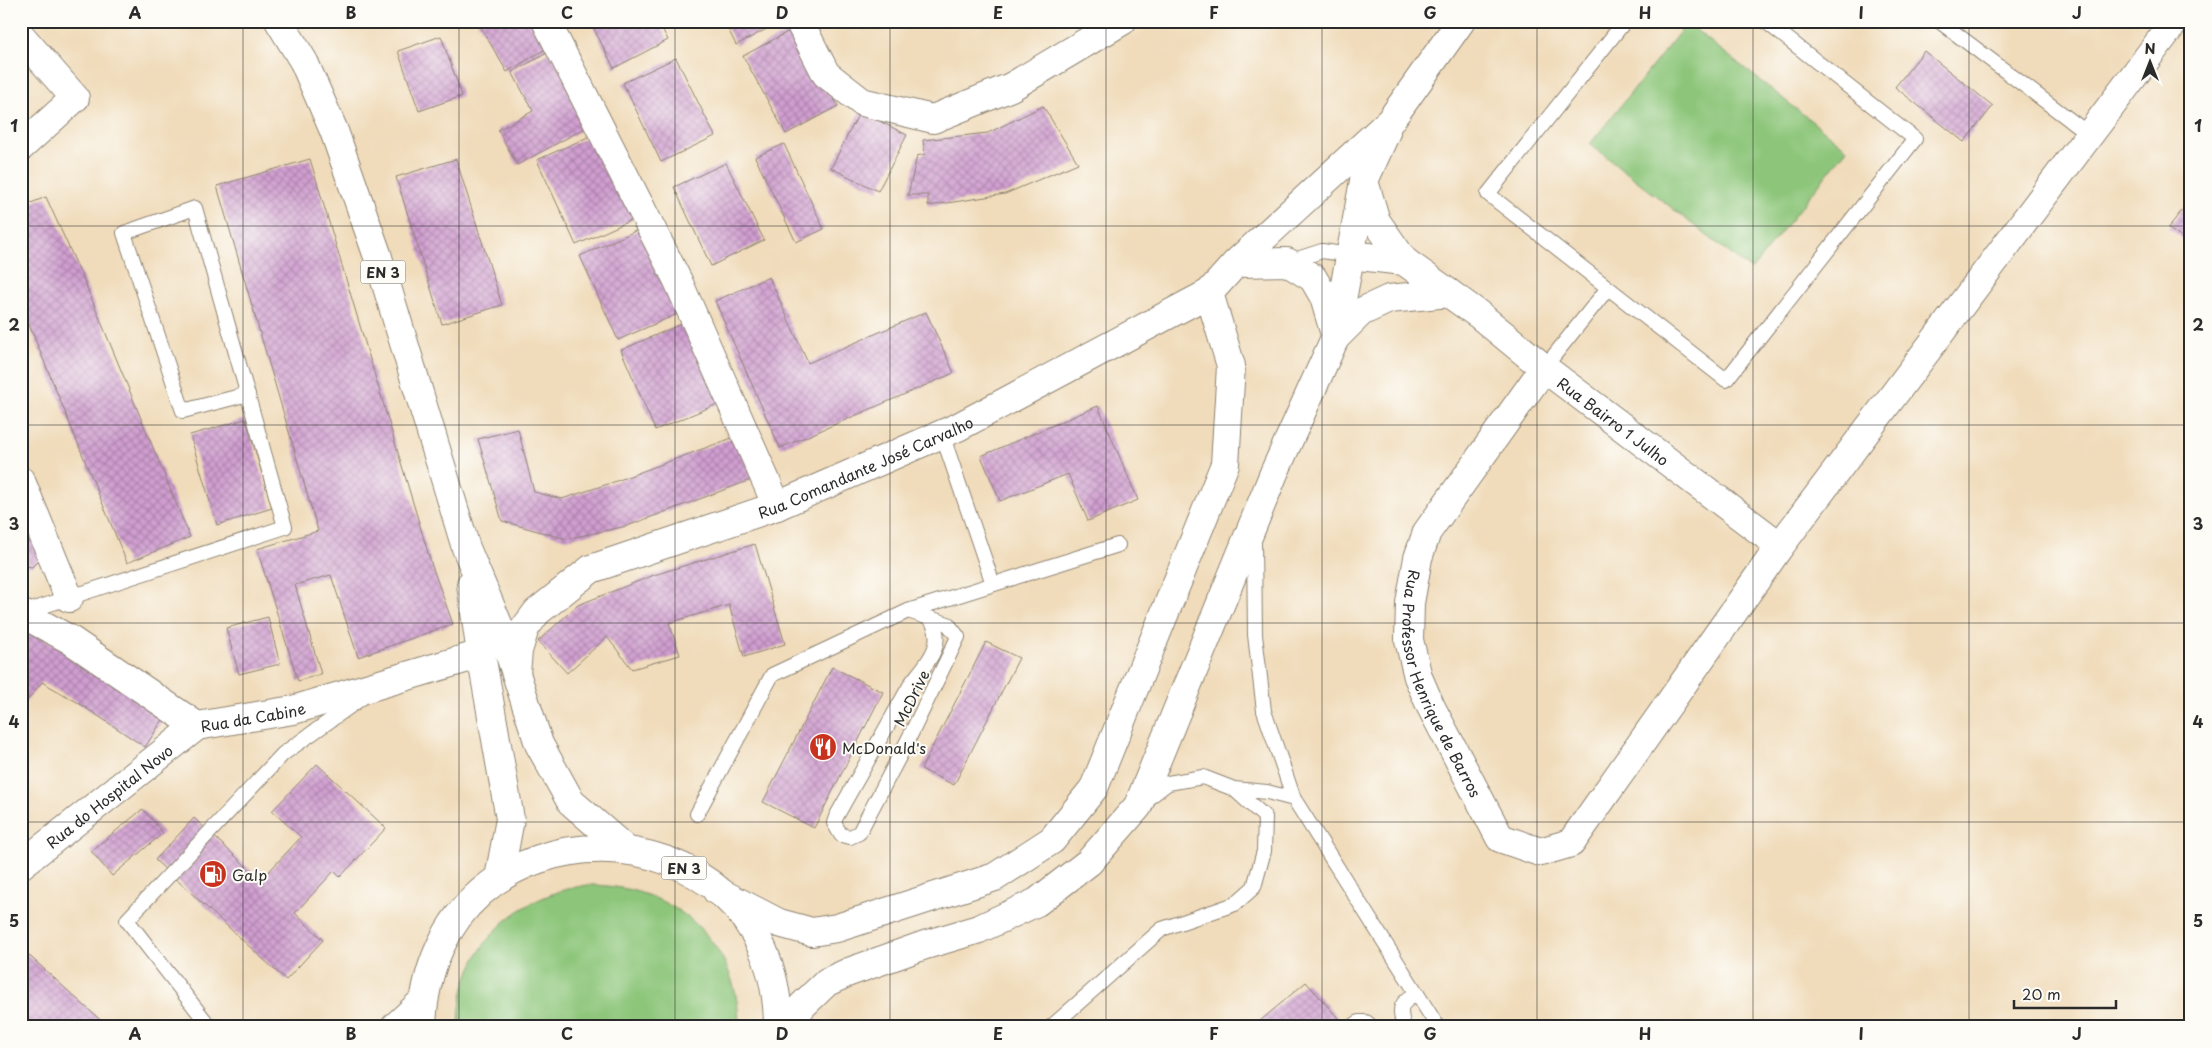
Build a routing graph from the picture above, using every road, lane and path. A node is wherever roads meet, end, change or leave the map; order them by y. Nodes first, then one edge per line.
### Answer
1 (279, 21) edge
2 (546, 21) edge
3 (799, 21) edge
4 (1122, 21) edge
5 (1461, 21) edge
6 (1625, 21) edge
7 (1765, 21) edge
8 (1939, 21) edge
9 (2175, 21) edge
10 (21, 36) edge
11 (1390, 121) junction
12 (2090, 135) junction
13 (21, 147) edge
14 (1364, 181) junction
15 (1350, 255) junction
16 (1404, 261) junction
17 (1288, 262) junction
18 (1236, 263) junction
19 (1608, 288) junction
20 (1210, 293) junction
21 (1449, 293) junction
22 (1336, 338) junction
23 (1544, 368) junction
24 (248, 394) junction
25 (942, 434) junction
26 (21, 481) edge
27 (777, 506) junction
28 (1254, 522) junction
29 (1118, 544) dead end
30 (1780, 546) junction
31 (466, 548) junction
32 (994, 584) junction
33 (69, 598) junction
34 (908, 611) junction
35 (22, 614) edge
36 (930, 618) junction
37 (481, 654) junction
38 (516, 673) junction
39 (381, 684) junction
40 (197, 726) junction
41 (1234, 789) junction
42 (1294, 799) junction
43 (1138, 806) junction
44 (697, 814) dead end
45 (624, 848) junction
46 (21, 865) edge
47 (499, 878) junction
48 (717, 891) junction
49 (1417, 993) junction
50 (423, 1014) edge
51 (210, 1027) edge
52 (395, 1027) edge
53 (778, 1027) edge
54 (787, 1027) edge
55 (1051, 1027) edge
56 (1352, 1027) edge
57 (1372, 1027) edge
58 (1404, 1027) edge
59 (1438, 1027) edge

1 - 31 street, EN 3
2 - 27 street
3 - 4 street
5 - 11 street, Rua Comandante José Carvalho
6 - 19 lane
7 - 19 lane
8 - 12 lane
9 - 12 street
10 - 13 street
11 - 14 street, Rua Comandante José Carvalho
11 - 18 street, Rua Comandante José Carvalho
12 - 30 street
14 - 15 street, Rua Comandante José Carvalho
14 - 16 street
15 - 16 street
15 - 17 lane
15 - 22 street, Rua Comandante José Carvalho
16 - 21 street
17 - 18 street
17 - 22 street
18 - 20 street, Rua Comandante José Carvalho
19 - 23 lane
20 - 25 street, Rua Comandante José Carvalho
20 - 48 street
21 - 22 street
21 - 23 street, Rua Bairro 1 Julho
22 - 28 street
23 - 30 street, Rua Bairro 1 Julho
23 - 30 street, Rua Professor Henrique de Barros
24 - 24 lane
24 - 33 lane
25 - 27 street, Rua Comandante José Carvalho
25 - 32 lane
26 - 33 street
27 - 38 street, Rua Comandante José Carvalho
28 - 42 lane
28 - 43 street
29 - 32 lane
31 - 37 street, EN 3
31 - 38 street, EN 3
32 - 34 lane
33 - 35 lane
34 - 36 lane, McDrive
34 - 44 lane
35 - 40 street, Rua da Cabine
36 - 36 lane, McDrive
37 - 39 street, Rua da Cabine
37 - 47 street, EN 3
38 - 45 street, EN 3
39 - 40 street, Rua da Cabine
39 - 51 lane
40 - 46 street, Rua do Hospital Novo
41 - 42 lane
41 - 43 lane
41 - 55 lane
42 - 49 lane
43 - 54 street
45 - 47 street, EN 3
45 - 48 street, EN 3
47 - 50 street, EN 3
48 - 53 street, EN 3
49 - 58 lane
49 - 59 lane
50 - 52 street
56 - 57 lane

